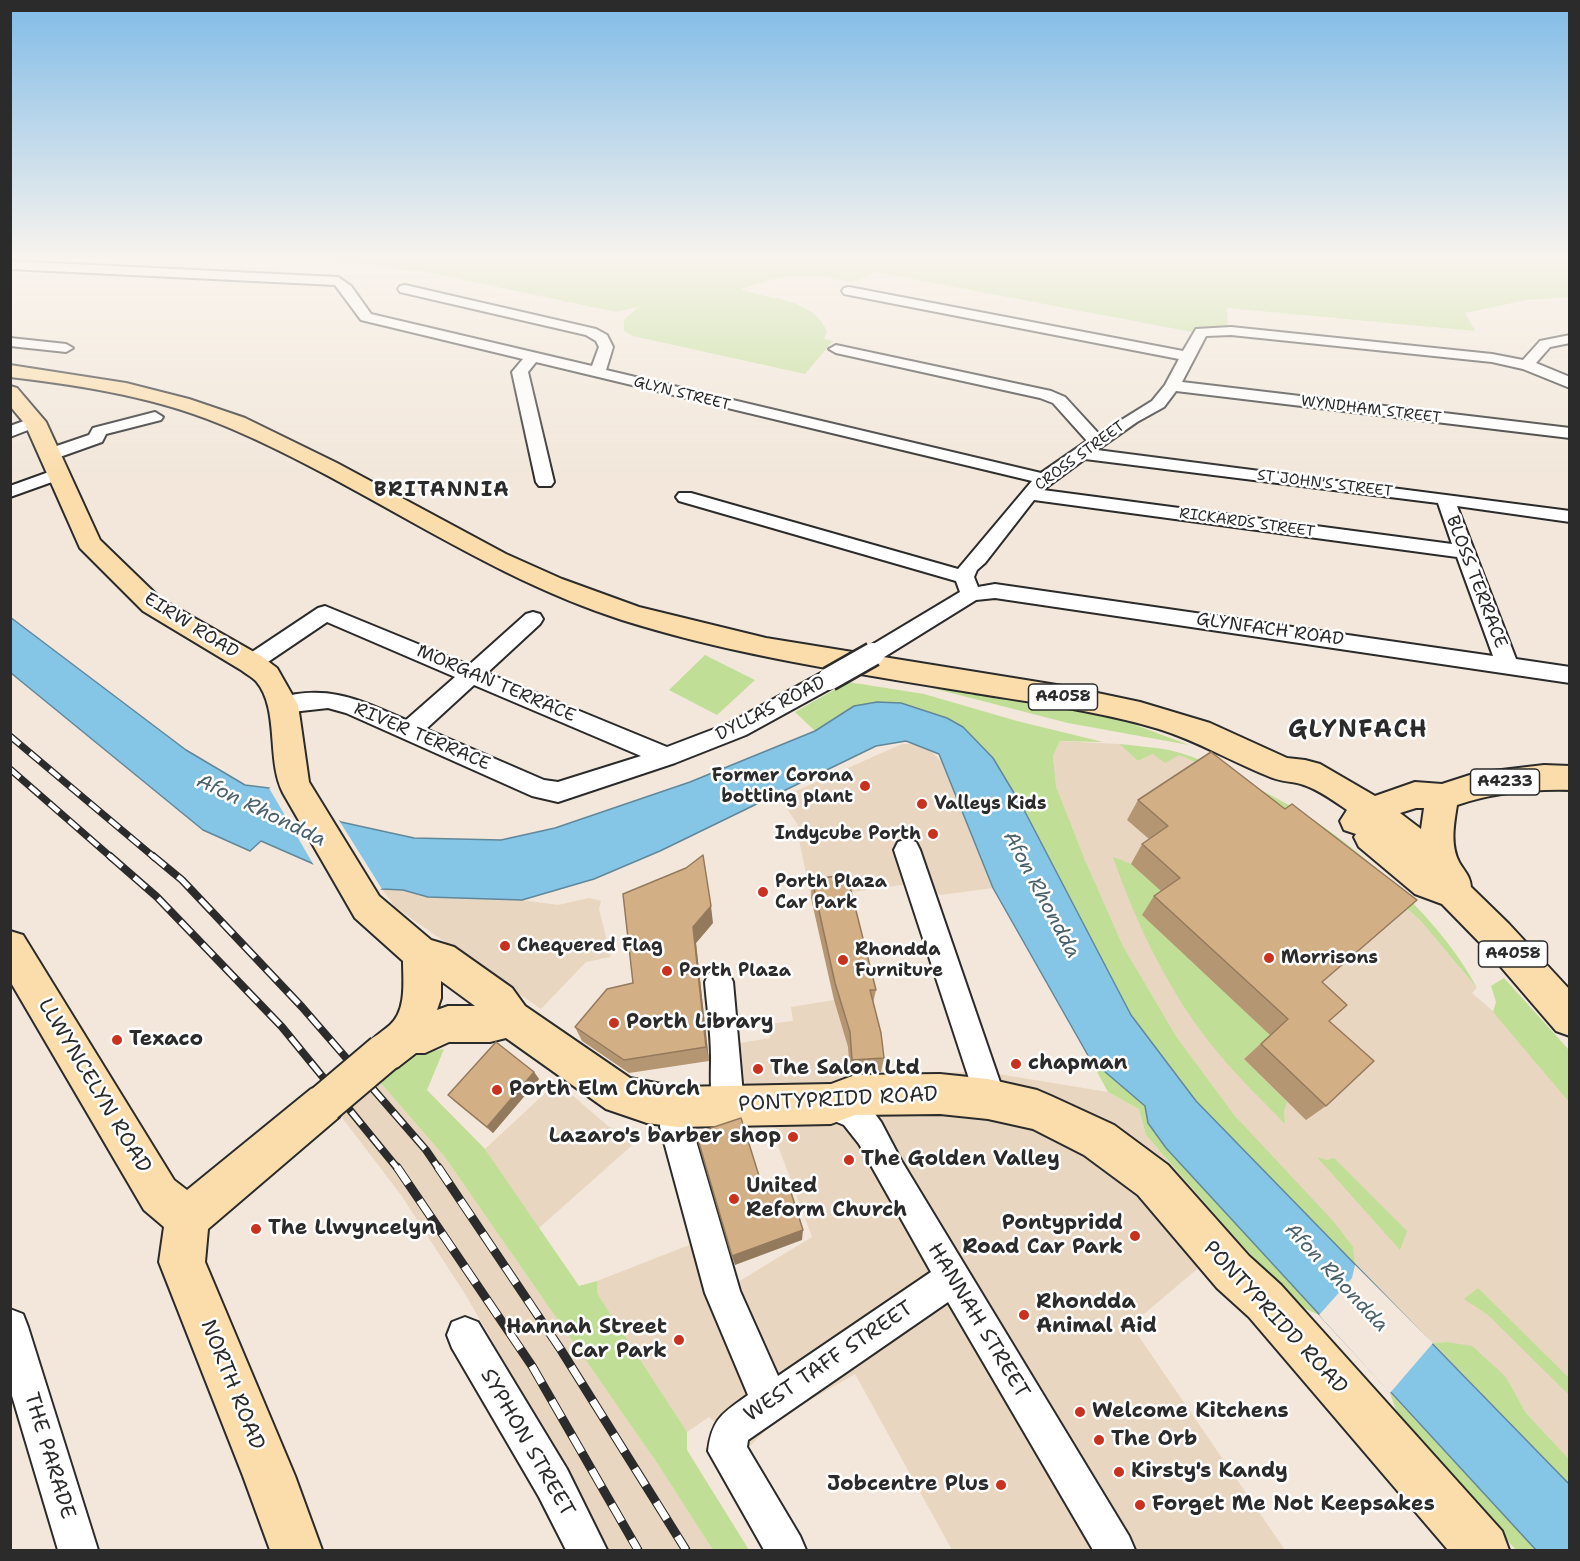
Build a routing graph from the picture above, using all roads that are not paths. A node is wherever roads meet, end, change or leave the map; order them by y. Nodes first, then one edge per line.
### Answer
1 (428, 332) edge
2 (590, 332) edge
3 (1061, 332) edge
4 (1206, 332) edge
5 (1239, 332) edge
6 (1569, 339) edge
7 (10, 342) edge
8 (66, 348) dead end
9 (836, 349) dead end
10 (1187, 356) junction
11 (532, 357) junction
12 (1527, 365) junction
13 (10, 371) edge
14 (597, 373) junction
15 (1569, 382) edge
16 (1172, 386) junction
17 (10, 392) edge
18 (155, 417) dead end
19 (35, 422) junction
20 (10, 432) edge
21 (1569, 433) edge
22 (1097, 442) junction
23 (1080, 453) junction
24 (55, 464) junction
25 (1044, 479) junction
26 (545, 482) dead end
27 (10, 492) edge
28 (1029, 494) junction
29 (685, 497) dead end
30 (1445, 499) junction
31 (1569, 517) edge
32 (1465, 552) junction
33 (967, 586) junction
34 (533, 619) dead end
35 (251, 663) junction
36 (1507, 665) junction
37 (471, 674) junction
38 (1569, 675) edge
39 (283, 705) junction
40 (409, 731) junction
41 (667, 757) junction
42 (1569, 777) edge
43 (558, 792) joint
44 (1442, 804) junction
45 (1370, 823) junction
46 (907, 850) dead end
47 (1449, 881) junction
48 (10, 947) edge
49 (421, 954) junction
50 (719, 982) dead end
51 (511, 1018) junction
52 (1569, 1018) edge
53 (397, 1044) junction
54 (988, 1099) junction
55 (831, 1104) junction
56 (728, 1106) junction
57 (677, 1107) junction
58 (187, 1218) junction
59 (953, 1278) junction
60 (10, 1327) edge
61 (465, 1335) dead end
62 (770, 1402) junction
63 (78, 1551) edge
64 (296, 1551) edge
65 (587, 1551) edge
66 (786, 1551) edge
67 (1115, 1551) edge
68 (1483, 1551) edge

1 - 11 street, GLYN STREET
2 - 14 street
3 - 10 street
4 - 10 street, CROSS STREET
5 - 12 street, CROSS STREET
6 - 12 street
7 - 8 street
9 - 22 street
10 - 16 street, CROSS STREET
11 - 14 street, GLYN STREET
11 - 26 street
12 - 15 street
13 - 45 main road, A4058
14 - 25 street, GLYN STREET
16 - 21 street, WYNDHAM STREET
16 - 22 street, CROSS STREET
17 - 19 main road, EIRW ROAD
18 - 24 street
19 - 20 street
19 - 24 main road, EIRW ROAD
22 - 23 street, CROSS STREET
23 - 25 street, CROSS STREET
23 - 30 street, ST JOHN'S STREET
24 - 27 street
24 - 35 main road, EIRW ROAD
25 - 28 street, CROSS STREET
28 - 32 street, RICKARDS STREET
28 - 33 street, CROSS STREET
29 - 33 street
30 - 31 street, ST JOHN'S STREET
30 - 32 street, BLOSS TERRACE
32 - 36 street, BLOSS TERRACE
33 - 36 street, GLYNFACH ROAD
33 - 41 street, DYLLAS ROAD, bridge
34 - 37 street
35 - 37 street, MORGAN TERRACE
35 - 39 main road, EIRW ROAD
36 - 38 street, GLYNFACH ROAD
37 - 40 street
37 - 41 street, MORGAN TERRACE
39 - 40 street, RIVER TERRACE
39 - 49 main road, PONTYPRIDD ROAD
40 - 43 street, RIVER TERRACE
41 - 43 street, DYLLAS ROAD
42 - 44 main road, A4233
44 - 45 main road, A4233
44 - 47 main road
45 - 47 main road, A4058
46 - 54 street
47 - 52 main road, A4058
48 - 58 main road, LLWYNCELYN ROAD
49 - 51 main road, PONTYPRIDD ROAD
49 - 53 main road
50 - 56 street
51 - 53 main road
51 - 57 main road, PONTYPRIDD ROAD
53 - 58 main road, bridge
54 - 55 main road, PONTYPRIDD ROAD
54 - 68 main road, PONTYPRIDD ROAD
55 - 56 main road, PONTYPRIDD ROAD
55 - 59 street, HANNAH STREET
56 - 57 main road, PONTYPRIDD ROAD
57 - 62 street
58 - 64 main road, NORTH ROAD
59 - 62 street, WEST TAFF STREET
59 - 67 street, HANNAH STREET
60 - 63 street, THE PARADE
61 - 65 street, SYPHON STREET
62 - 66 street, WEST TAFF STREET

